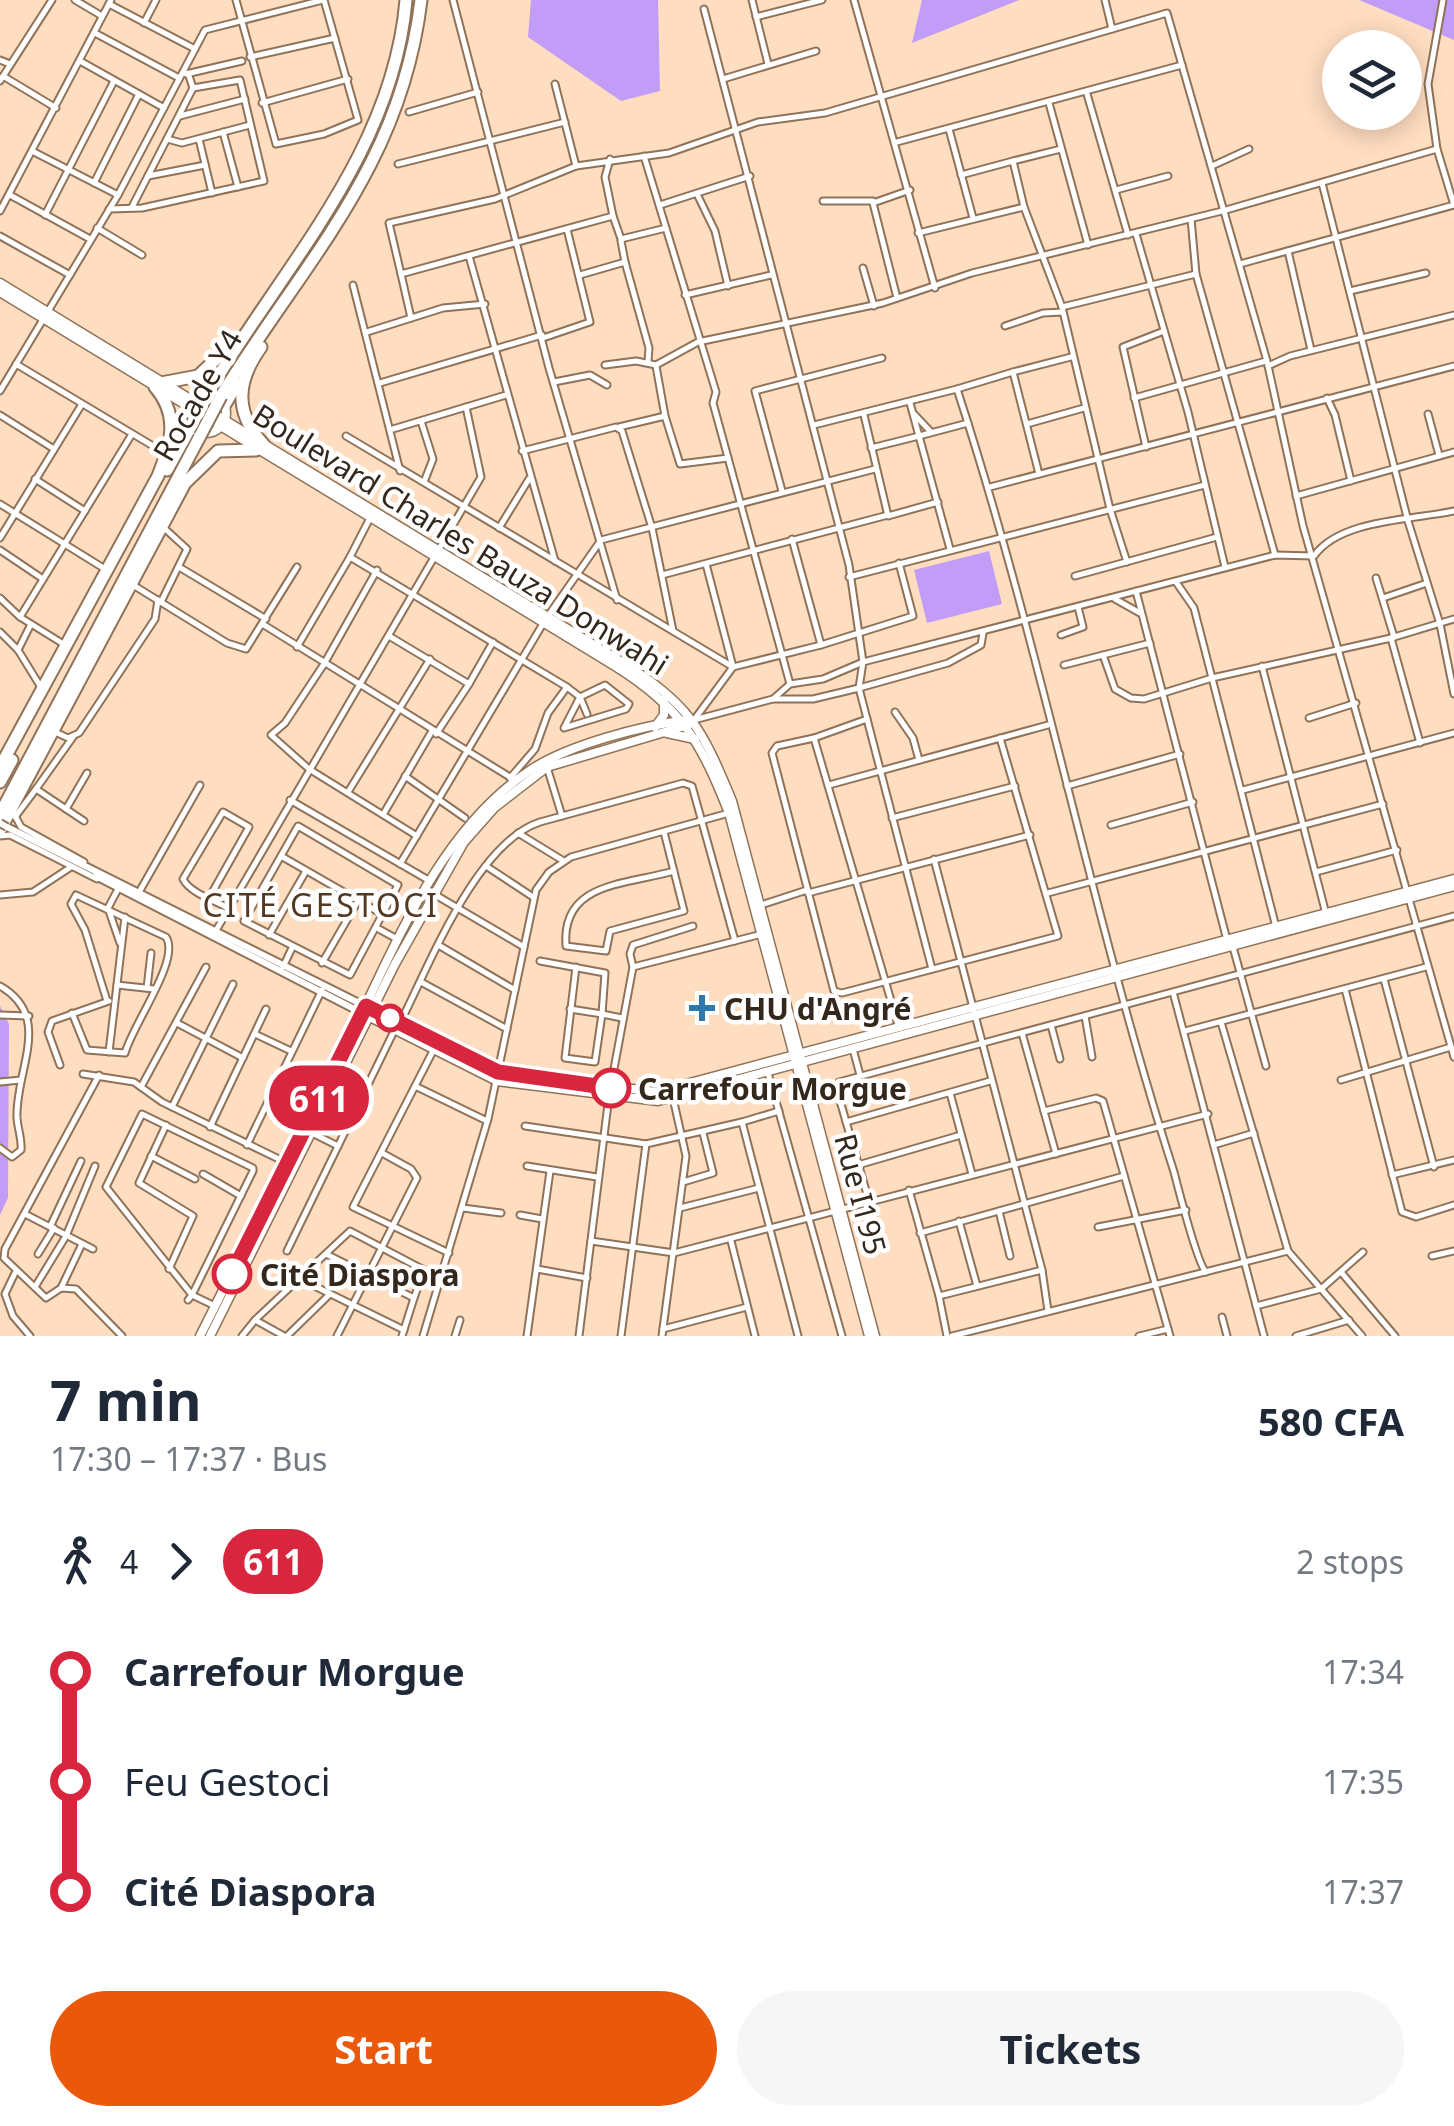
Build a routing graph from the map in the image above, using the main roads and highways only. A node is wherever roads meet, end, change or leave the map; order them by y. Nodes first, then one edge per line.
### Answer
1 (406, 0) edge
2 (422, 0) edge
3 (352, 204) junction
4 (330, 207) junction
5 (0, 283) edge
6 (0, 292) edge
7 (47, 315) junction
8 (228, 348) junction
9 (256, 354) junction
10 (158, 385) junction
11 (215, 396) junction
12 (189, 404) junction
13 (206, 428) junction
14 (260, 448) junction
15 (158, 476) junction
16 (185, 483) junction
17 (546, 619) junction
18 (664, 699) junction
19 (688, 722) junction
20 (656, 730) junction
21 (695, 739) junction
22 (0, 767) edge
23 (0, 782) edge
24 (9, 813) edge
25 (3, 830) edge
26 (1454, 883) edge
27 (430, 888) junction
28 (1409, 895) junction
29 (764, 934) junction
30 (1230, 944) junction
31 (368, 1012) junction
32 (973, 1012) junction
33 (398, 1026) junction
34 (798, 1060) junction
35 (497, 1077) junction
36 (686, 1090) junction
37 (610, 1092) junction
38 (285, 1178) junction
39 (200, 1336) edge
40 (210, 1336) edge
41 (872, 1336) edge

1 - 4 highway, Rocade Y4
2 - 3 highway, Rocade Y4
3 - 9 highway
3 - 11 highway, Rocade Y4
4 - 8 highway
4 - 11 highway, Rocade Y4
5 - 7 main road, Boulevard Charles Bauza Donwahi
6 - 7 main road, Boulevard Charles Bauza Donwahi
7 - 10 main road, Boulevard Charles Bauza Donwahi
8 - 10 highway
8 - 11 highway
9 - 11 highway
9 - 14 highway
10 - 12 main road, Boulevard Charles Bauza Donwahi
10 - 15 highway
11 - 12 main road
11 - 13 highway, Rocade Y4, bridge
11 - 13 main road
12 - 13 main road
12 - 13 main road, Boulevard Charles Bauza Donwahi
13 - 14 main road, Boulevard Charles Bauza Donwahi
13 - 15 highway
13 - 16 highway
13 - 23 highway, Rocade Y4
13 - 24 highway, Rocade Y4
14 - 16 highway
14 - 17 main road, Boulevard Charles Bauza Donwahi
15 - 22 highway
16 - 24 highway
17 - 18 main road, Boulevard Charles Bauza Donwahi
17 - 19 main road, Boulevard Charles Bauza Donwahi
18 - 19 main road, Boulevard Charles Bauza Donwahi
18 - 20 main road
19 - 20 main road
19 - 21 main road, Boulevard Charles Bauza Donwahi
19 - 29 main road, Boulevard Charles Bauza Donwahi
20 - 21 main road
20 - 27 main road
20 - 27 main road
21 - 29 main road, Boulevard Charles Bauza Donwahi
24 - 25 highway
26 - 28 main road
27 - 31 main road
27 - 31 main road
28 - 30 main road
28 - 30 main road
29 - 34 main road, Boulevard Charles Bauza Donwahi
30 - 32 main road
31 - 33 main road
31 - 38 main road
31 - 38 main road
32 - 34 main road
32 - 34 main road
33 - 35 main road
33 - 35 main road
34 - 36 main road
34 - 36 main road
34 - 41 main road, Rue I195
35 - 37 main road
36 - 37 main road
36 - 37 main road
38 - 39 main road
38 - 40 main road

